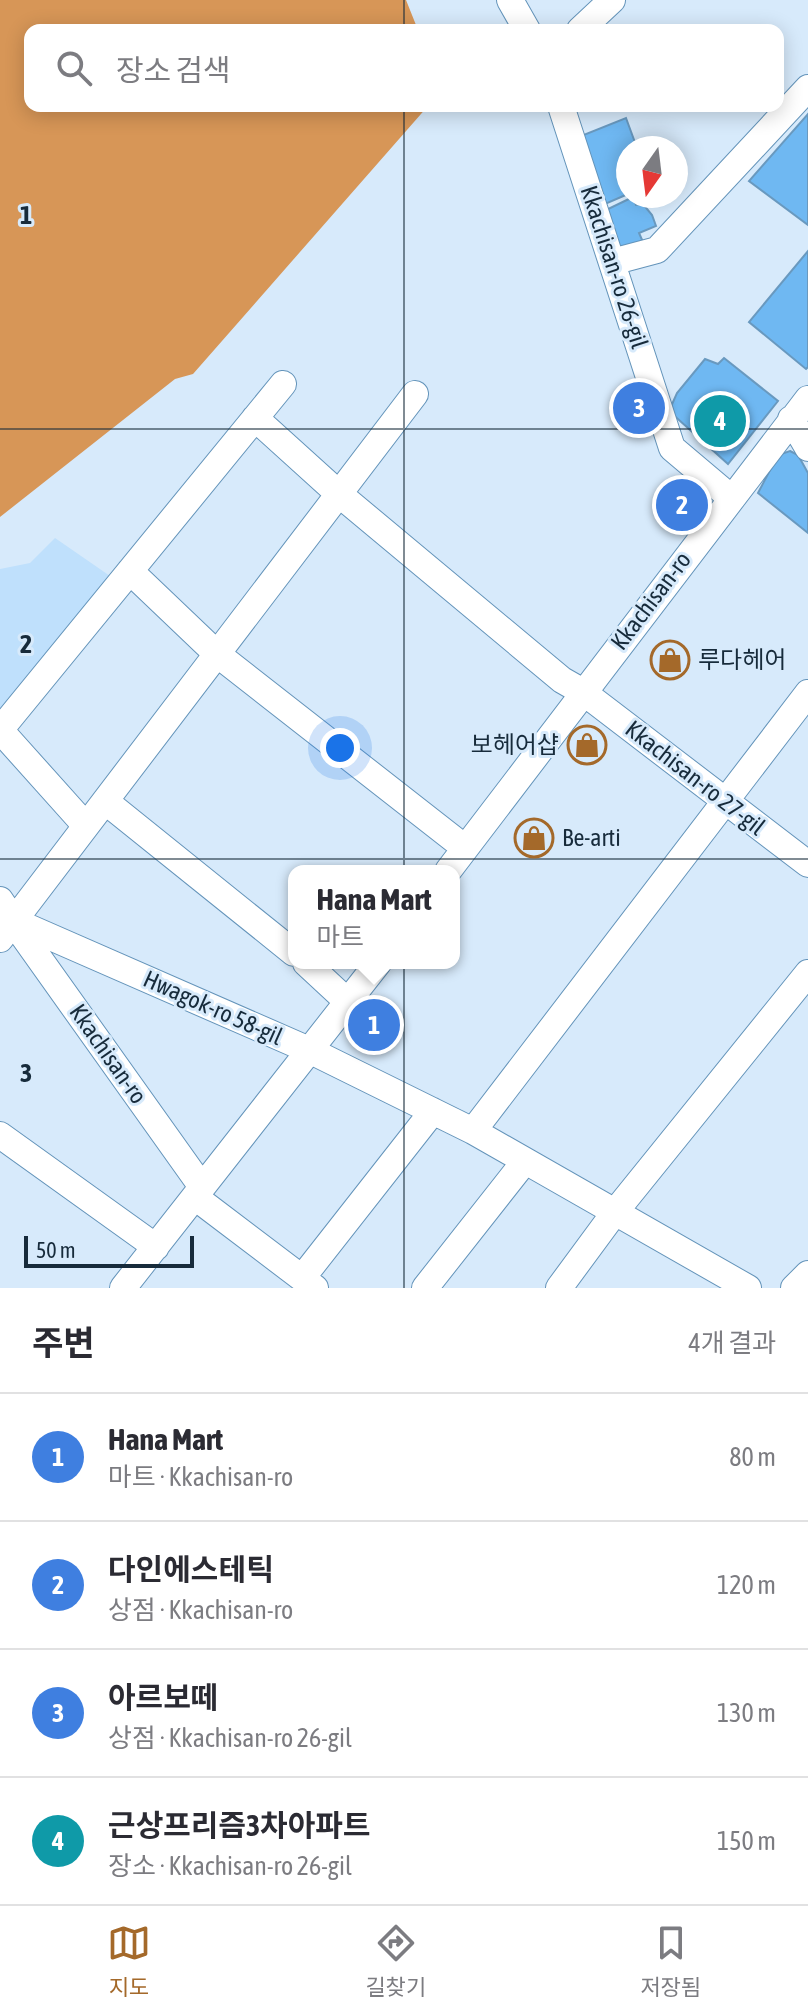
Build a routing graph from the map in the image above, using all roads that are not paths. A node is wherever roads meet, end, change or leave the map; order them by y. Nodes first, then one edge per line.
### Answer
1 (510, 0) edge
2 (612, 0) edge
3 (524, 24) edge
4 (586, 24) edge
5 (808, 88) edge
6 (563, 112) edge
7 (612, 262) junction
8 (283, 384) dead end
9 (415, 394) dead end
10 (808, 399) edge
11 (255, 418) junction
12 (791, 419) junction
13 (808, 448) edge
14 (339, 494) junction
15 (730, 497) junction
16 (130, 571) junction
17 (217, 654) junction
18 (583, 692) junction
19 (808, 693) edge
20 (105, 801) junction
21 (725, 801) junction
22 (86, 826) junction
23 (465, 848) junction
24 (808, 864) edge
25 (452, 865) edge
26 (5, 920) edge
27 (288, 948) edge
28 (312, 969) edge
29 (373, 969) edge
30 (808, 973) edge
31 (348, 1002) junction
32 (309, 1050) junction
33 (433, 1111) junction
34 (473, 1131) junction
35 (0, 1135) edge
36 (525, 1161) junction
37 (199, 1192) junction
38 (615, 1212) junction
39 (156, 1247) junction
40 (808, 1274) edge
41 (309, 1283) edge
42 (123, 1288) edge
43 (425, 1288) edge
44 (559, 1288) edge
45 (748, 1288) edge
46 (794, 1288) edge

1 - 3 street
2 - 4 street
5 - 7 street
6 - 7 street, Kkachisan-ro 26-gil
7 - 15 street, Kkachisan-ro 26-gil
8 - 11 street
9 - 14 street
10 - 12 street, Kkachisan-ro
11 - 14 street
11 - 16 street
12 - 13 street
12 - 15 street, Kkachisan-ro
14 - 17 street
14 - 18 street
15 - 18 street, Kkachisan-ro
16 - 17 street
16 - 22 street
17 - 20 street
17 - 23 street
18 - 21 street, Kkachisan-ro 27-gil
18 - 23 street, Kkachisan-ro
19 - 21 street
20 - 22 street
20 - 27 street
21 - 24 street, Kkachisan-ro 27-gil
21 - 34 street
22 - 26 street
23 - 25 street, Kkachisan-ro
26 - 32 street, Hwagok-ro 58-gil
26 - 37 street, Kkachisan-ro
28 - 31 street
29 - 31 street
30 - 38 street
31 - 32 street
32 - 33 street, Hwagok-ro 58-gil
32 - 37 street
33 - 34 street, Hwagok-ro 58-gil
33 - 41 street
34 - 36 street, Hwagok-ro 58-gil
35 - 39 street
36 - 38 street, Hwagok-ro 58-gil
36 - 43 street
37 - 39 street
37 - 41 street, Kkachisan-ro
38 - 44 street
38 - 45 street, Hwagok-ro 58-gil
39 - 42 street
40 - 46 street

